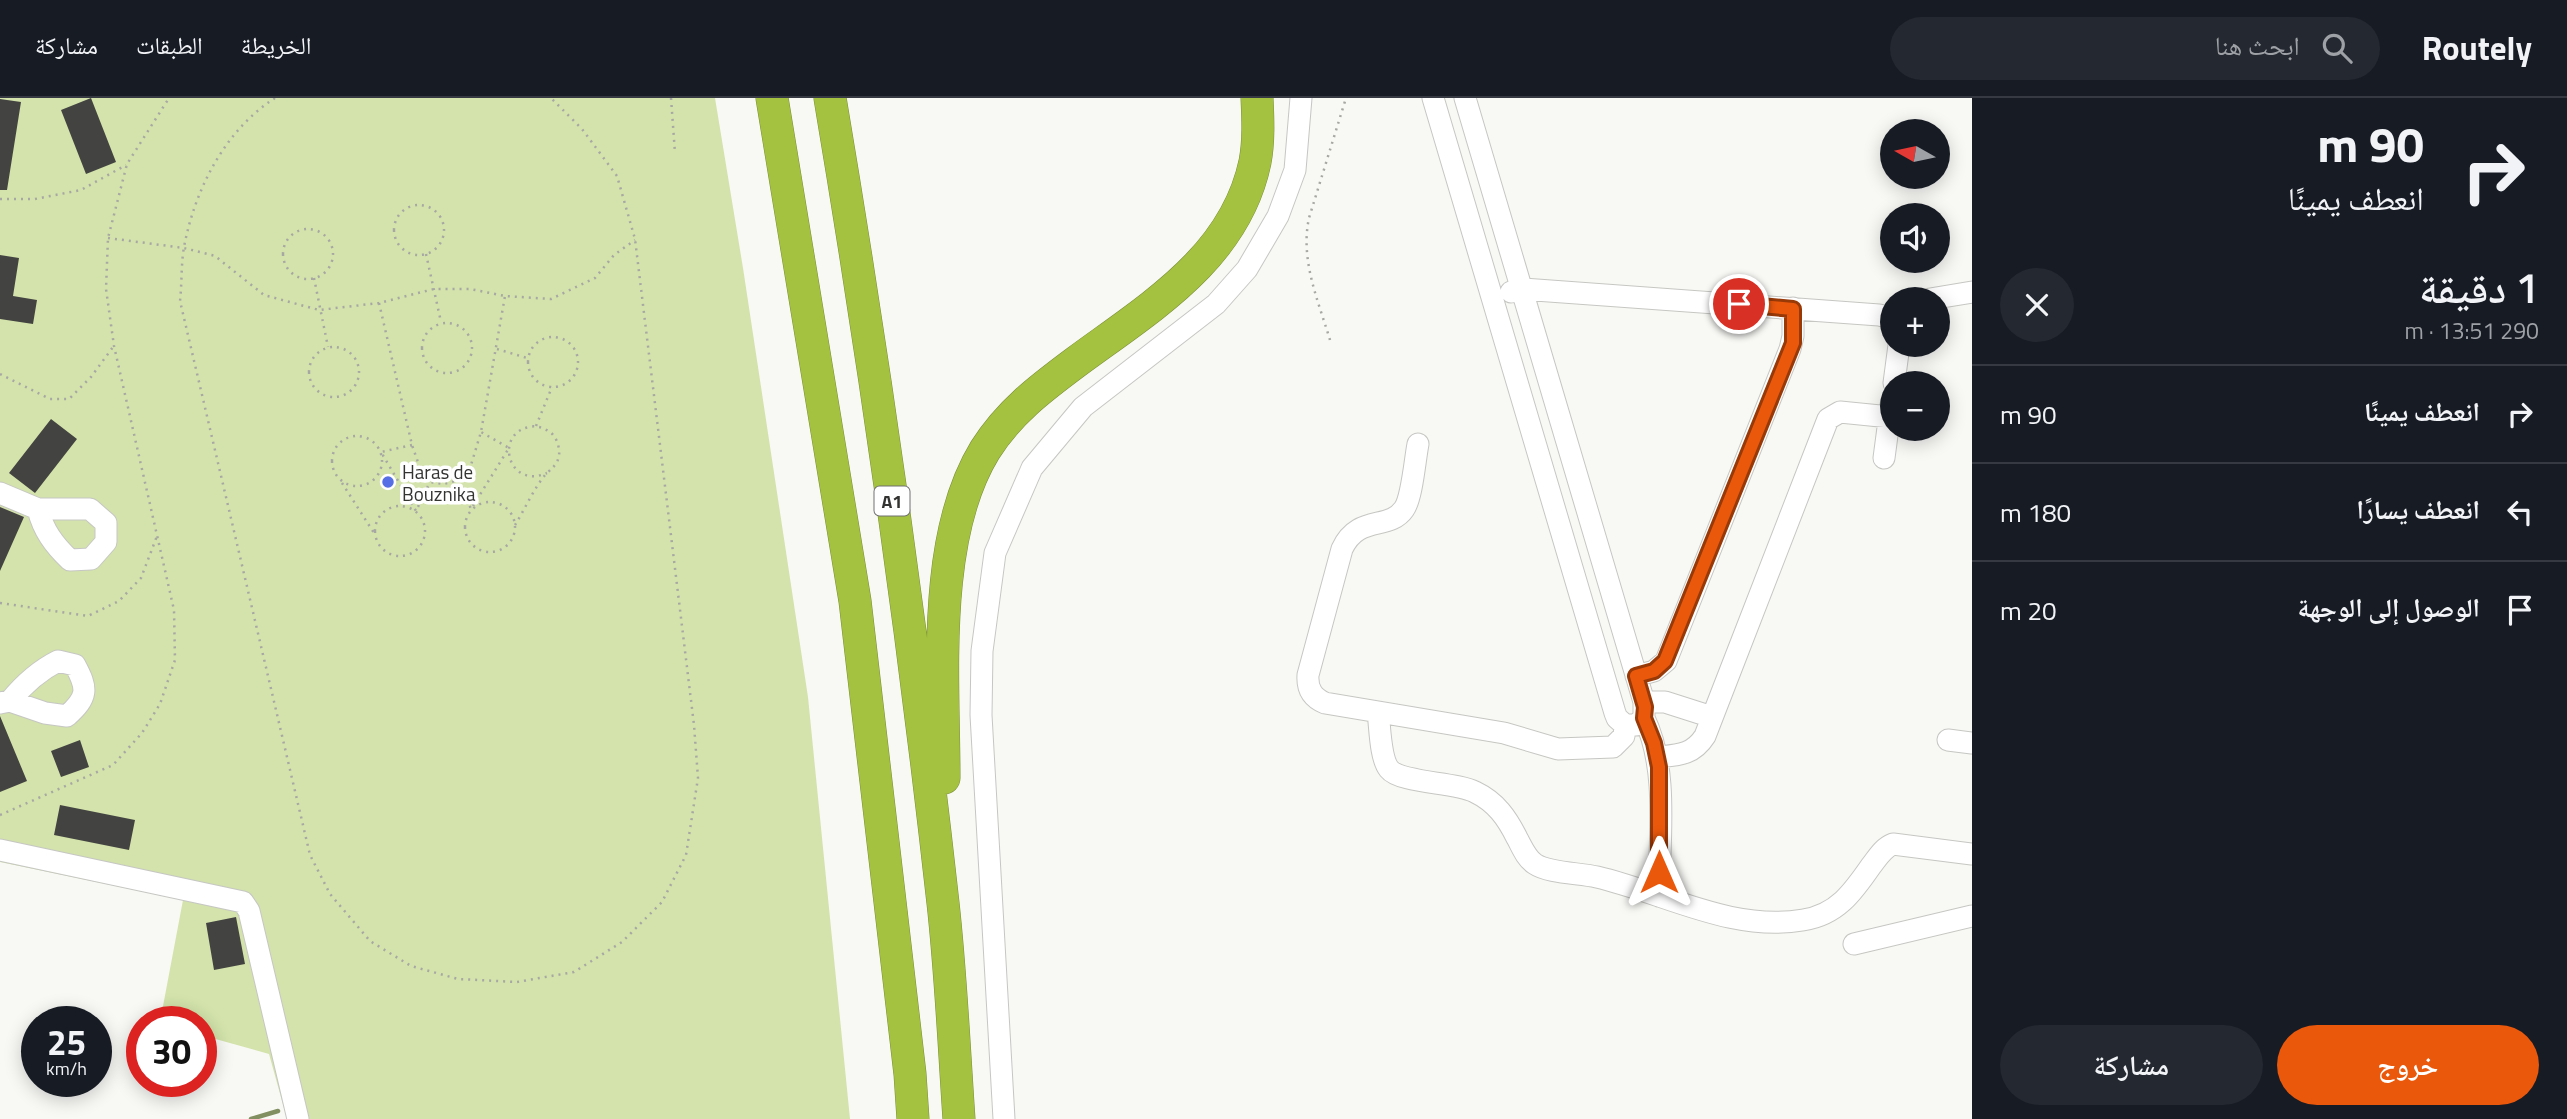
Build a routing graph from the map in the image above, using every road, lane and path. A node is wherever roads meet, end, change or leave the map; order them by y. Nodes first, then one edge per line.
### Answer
1 (170, 98) edge
2 (275, 98) edge
3 (551, 98) edge
4 (671, 98) edge
5 (757, 98) edge
6 (772, 98) edge
7 (830, 98) edge
8 (1257, 98) edge
9 (1301, 98) edge
10 (1346, 98) edge
11 (1433, 98) edge
12 (1465, 98) edge
13 (675, 153) dead end
14 (127, 164) junction
15 (0, 199) edge
16 (108, 238) junction
17 (635, 239) junction
18 (184, 248) junction
19 (426, 254) junction
20 (314, 278) junction
21 (434, 289) junction
22 (1522, 289) junction
23 (1972, 292) edge
24 (505, 296) junction
25 (1950, 296) edge
26 (1492, 297) junction
27 (379, 303) junction
28 (1793, 309) junction
29 (319, 310) junction
30 (1880, 315) edge
31 (441, 323) junction
32 (811, 328) junction
33 (1330, 340) dead end
34 (114, 346) junction
35 (329, 347) junction
36 (497, 349) junction
37 (528, 358) junction
38 (0, 374) edge
39 (552, 387) junction
40 (1880, 410) edge
41 (536, 426) junction
42 (481, 432) junction
43 (1886, 441) edge
44 (1418, 444) dead end
45 (412, 445) junction
46 (509, 448) junction
47 (381, 452) junction
48 (1884, 458) dead end
49 (547, 473) junction
50 (338, 477) junction
51 (458, 480) junction
52 (430, 482) junction
53 (0, 493) edge
54 (1585, 502) junction
55 (38, 509) dead end
56 (471, 509) junction
57 (416, 511) junction
58 (1555, 511) junction
59 (515, 525) junction
60 (375, 534) junction
61 (157, 536) junction
62 (0, 603) edge
63 (1636, 676) junction
64 (1378, 712) junction
65 (1637, 715) junction
66 (1712, 717) junction
67 (1948, 740) dead end
68 (1972, 743) edge
69 (1658, 757) junction
70 (0, 815) edge
71 (0, 850) edge
72 (1972, 854) edge
73 (1659, 896) junction
74 (943, 905) junction
75 (1972, 916) edge
76 (1854, 944) dead end
77 (298, 1119) edge
78 (913, 1119) edge
79 (959, 1119) edge
80 (1004, 1119) edge

1 - 14 path
2 - 18 path
3 - 17 path
4 - 13 path
5 - 32 highway
6 - 32 highway
7 - 74 highway, A1
8 - 74 highway
9 - 80 street
10 - 33 path
11 - 26 street
12 - 22 street
14 - 15 path
14 - 16 path
16 - 18 path
16 - 34 path
17 - 18 path
17 - 24 path
18 - 29 path
19 - 19 path
19 - 21 path
20 - 20 path
20 - 29 path
21 - 24 path
21 - 27 path
21 - 31 path
22 - 26 street
22 - 28 street
22 - 54 street
23 - 25 street
24 - 36 path
26 - 58 street
27 - 29 path
27 - 45 path
28 - 30 street
28 - 63 street
29 - 35 path
31 - 31 path
32 - 78 highway
34 - 38 path
34 - 61 path
35 - 35 path
36 - 37 path
36 - 42 path
37 - 39 path
37 - 39 path
39 - 41 path
40 - 66 street
41 - 46 path
41 - 49 path
42 - 46 path
42 - 51 path
43 - 48 street
44 - 64 street
45 - 47 path
45 - 52 path
46 - 49 path
46 - 56 path
47 - 50 path
47 - 50 path
47 - 57 path
49 - 59 path
50 - 60 path
51 - 52 path
51 - 56 path
52 - 57 path
53 - 55 street
54 - 58 street
54 - 63 street
56 - 59 path
56 - 59 path
57 - 60 path
57 - 60 path
58 - 65 street
61 - 62 path
61 - 70 path
63 - 65 street
64 - 65 street
64 - 73 street
65 - 66 street
65 - 69 street
66 - 69 street
67 - 68 street
69 - 73 street
71 - 77 street
72 - 73 street
74 - 79 highway, A1
75 - 76 street

